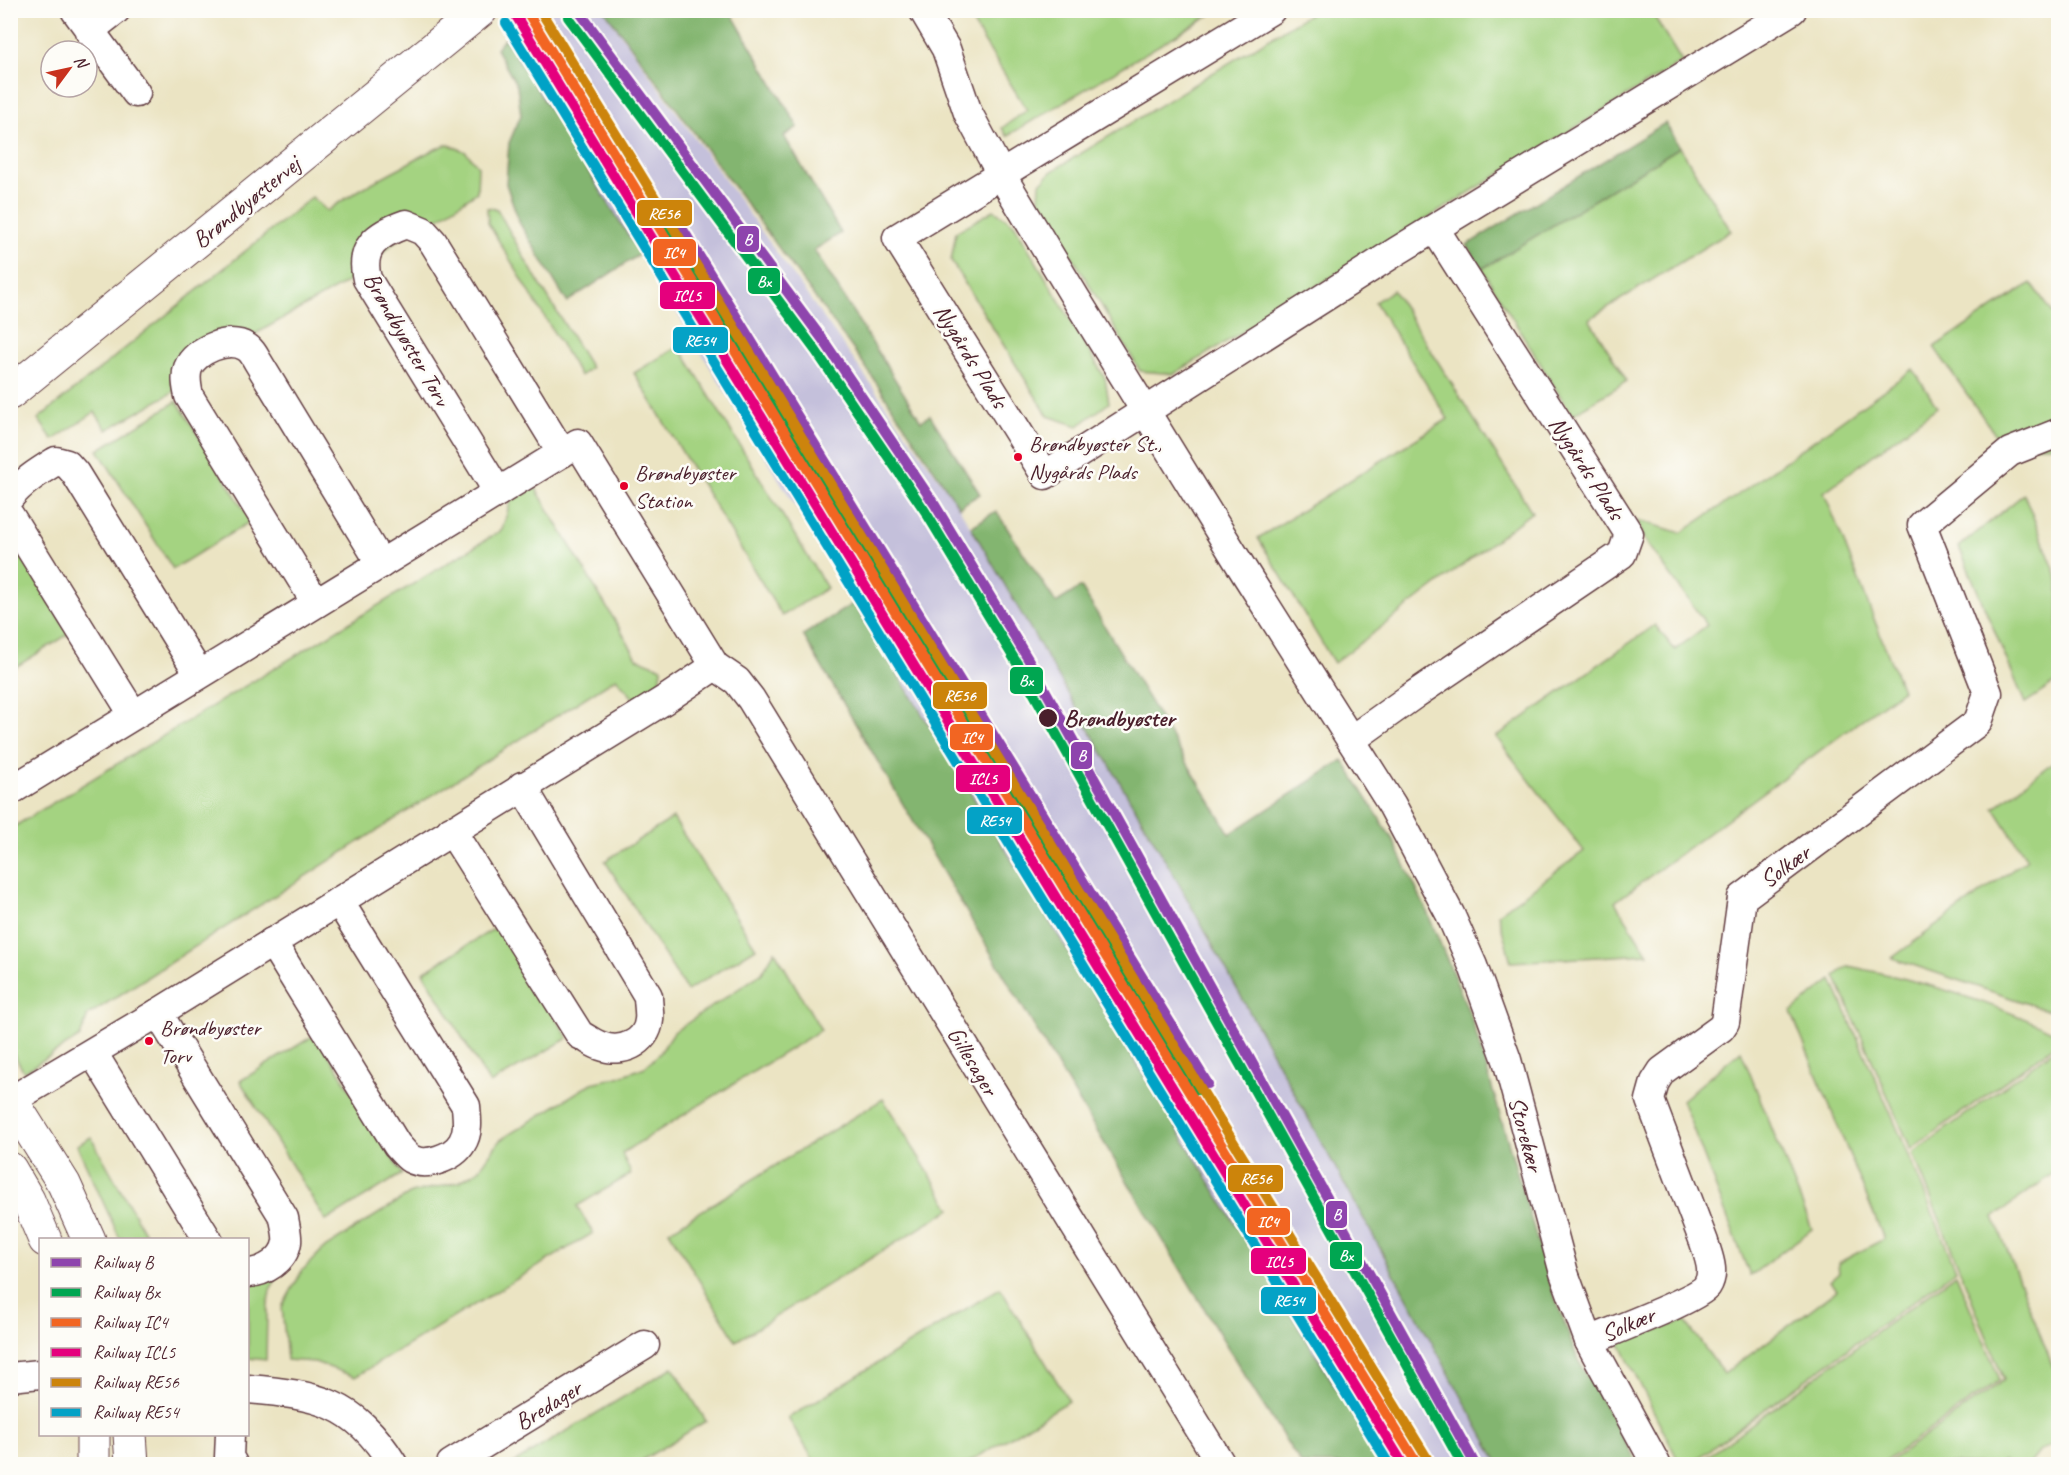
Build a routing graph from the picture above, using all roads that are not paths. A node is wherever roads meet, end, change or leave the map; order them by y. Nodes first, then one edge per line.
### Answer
1 (116, 10) edge
2 (481, 10) edge
3 (923, 10) edge
4 (1271, 10) edge
5 (1792, 10) edge
6 (82, 21) edge
7 (136, 93) dead end
8 (1002, 176) junction
9 (1435, 229) junction
10 (10, 393) edge
11 (1146, 410) junction
12 (2058, 433) edge
13 (562, 453) junction
14 (498, 492) junction
15 (10, 497) edge
16 (10, 516) edge
17 (381, 564) junction
18 (316, 603) junction
19 (715, 666) junction
20 (200, 674) junction
21 (134, 714) junction
22 (1351, 740) junction
23 (14, 782) edge
24 (522, 786) junction
25 (451, 830) junction
26 (339, 901) junction
27 (272, 942) junction
28 (158, 1013) junction
29 (93, 1053) junction
30 (11, 1100) edge
31 (10, 1169) edge
32 (45, 1238) edge
33 (89, 1238) edge
34 (206, 1238) edge
35 (249, 1273) edge
36 (1589, 1341) junction
37 (645, 1345) dead end
38 (39, 1374) edge
39 (10, 1377) edge
40 (249, 1389) edge
41 (93, 1436) edge
42 (130, 1436) edge
43 (230, 1436) edge
44 (93, 1464) edge
45 (132, 1464) edge
46 (233, 1464) edge
47 (393, 1464) edge
48 (451, 1464) edge
49 (1221, 1464) edge
50 (1656, 1464) edge

1 - 6 street
2 - 10 street, Brøndbyøstervej
3 - 8 street
4 - 8 street, Nygårds Plads
5 - 9 street, Nygårds Plads
6 - 7 street
8 - 11 street
8 - 11 street, Nygårds Plads
9 - 11 street, Nygårds Plads
9 - 22 street, Nygårds Plads
11 - 22 street
12 - 36 street, Solkær
13 - 14 street
13 - 14 street, Brøndbyøster Torv
13 - 19 street
14 - 17 street
15 - 20 street
16 - 21 street
17 - 18 street
17 - 18 street
18 - 20 street
19 - 24 street
19 - 49 street, Gillesager
20 - 21 street
21 - 23 street
22 - 36 street, Storekær
24 - 25 street
24 - 25 street
25 - 26 street
26 - 27 street
26 - 27 street
27 - 28 street
28 - 29 street
28 - 35 street
29 - 30 street
29 - 34 street
30 - 33 street
31 - 32 street
36 - 50 street, Storekær
37 - 48 street, Bredager
38 - 39 street
40 - 47 street
41 - 44 street
42 - 45 street
43 - 46 street

